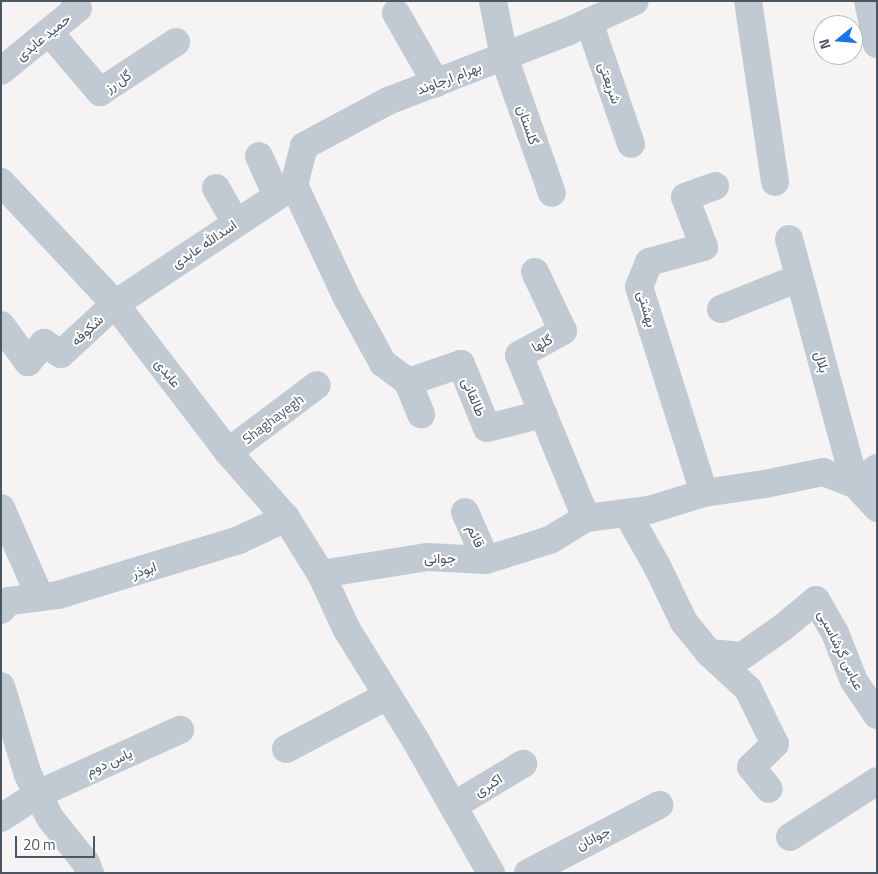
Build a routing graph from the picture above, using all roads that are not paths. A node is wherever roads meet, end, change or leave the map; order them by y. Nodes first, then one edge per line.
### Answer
1 (75, 1) edge
2 (493, 1) edge
3 (748, 1) edge
4 (868, 1) edge
5 (631, 2) edge
6 (396, 13) dead end
7 (589, 22) junction
8 (49, 32) junction
9 (176, 42) dead end
10 (877, 44) edge
11 (504, 57) junction
12 (1, 71) edge
13 (436, 83) junction
14 (631, 144) dead end
15 (259, 156) dead end
16 (775, 182) dead end
17 (714, 186) dead end
18 (216, 188) dead end
19 (285, 190) junction
20 (552, 193) dead end
21 (5, 194) edge
22 (236, 223) junction
23 (789, 239) dead end
24 (535, 272) dead end
25 (800, 278) junction
26 (115, 304) junction
27 (721, 309) dead end
28 (1, 325) edge
29 (408, 382) junction
30 (317, 385) dead end
31 (421, 414) dead end
32 (543, 414) junction
33 (228, 452) junction
34 (877, 468) edge
35 (855, 484) junction
36 (704, 493) junction
37 (1, 508) edge
38 (877, 508) edge
39 (465, 512) dead end
40 (627, 512) junction
41 (286, 518) junction
42 (586, 518) junction
43 (486, 560) junction
44 (321, 574) junction
45 (40, 598) junction
46 (1, 610) edge
47 (709, 653) junction
48 (1, 686) edge
49 (387, 696) junction
50 (877, 715) edge
51 (180, 730) dead end
52 (286, 749) dead end
53 (523, 764) dead end
54 (877, 781) edge
55 (770, 789) dead end
56 (38, 794) junction
57 (659, 805) dead end
58 (453, 806) junction
59 (1, 818) edge
60 (790, 837) dead end
61 (90, 873) edge
62 (491, 873) edge
63 (528, 873) edge

1 - 8 street, حمید عابدی
2 - 11 street, گلستان
3 - 16 street
4 - 10 street
5 - 7 street, بهرام ارجاوند
6 - 13 street
7 - 11 street, بهرام ارجاوند
7 - 14 street, شریعتی
8 - 9 street, گل رز
8 - 12 street, حمید عابدی
11 - 13 street, بهرام ارجاوند
11 - 20 street, گلستان
13 - 19 street, بهرام ارجاوند
15 - 19 street
17 - 36 street, بهشتی
18 - 22 street
19 - 22 street, اسدالله عابدی
19 - 29 street
21 - 26 street, عابدی
22 - 26 street, اسدالله عابدی
23 - 25 street, بلال
24 - 32 street, گلها
25 - 27 street
25 - 35 street, بلال
26 - 28 street, شکوفه
26 - 33 street, عابدی
29 - 31 street
29 - 32 street, طالقانی
30 - 33 street, Shaghayegh
32 - 42 street
33 - 41 street, عابدی
34 - 35 street
35 - 36 street, جوانی
35 - 38 street, جوانی
36 - 40 street, جوانی
37 - 45 street
39 - 43 street, قائم
40 - 42 street, جوانی
40 - 47 street
41 - 44 street, عابدی
41 - 45 street, ابوذر
42 - 43 street, جوانی
43 - 44 street, جوانی
44 - 49 street
45 - 46 street, ابوذر
47 - 50 street, عباس گرشاسبی
47 - 55 street
48 - 56 street
49 - 52 street
49 - 58 street
51 - 56 street, یاس دوم
53 - 58 street, اکبری
54 - 60 street
56 - 59 street, یاس دوم
56 - 61 street
57 - 63 street, جوانان
58 - 62 street

